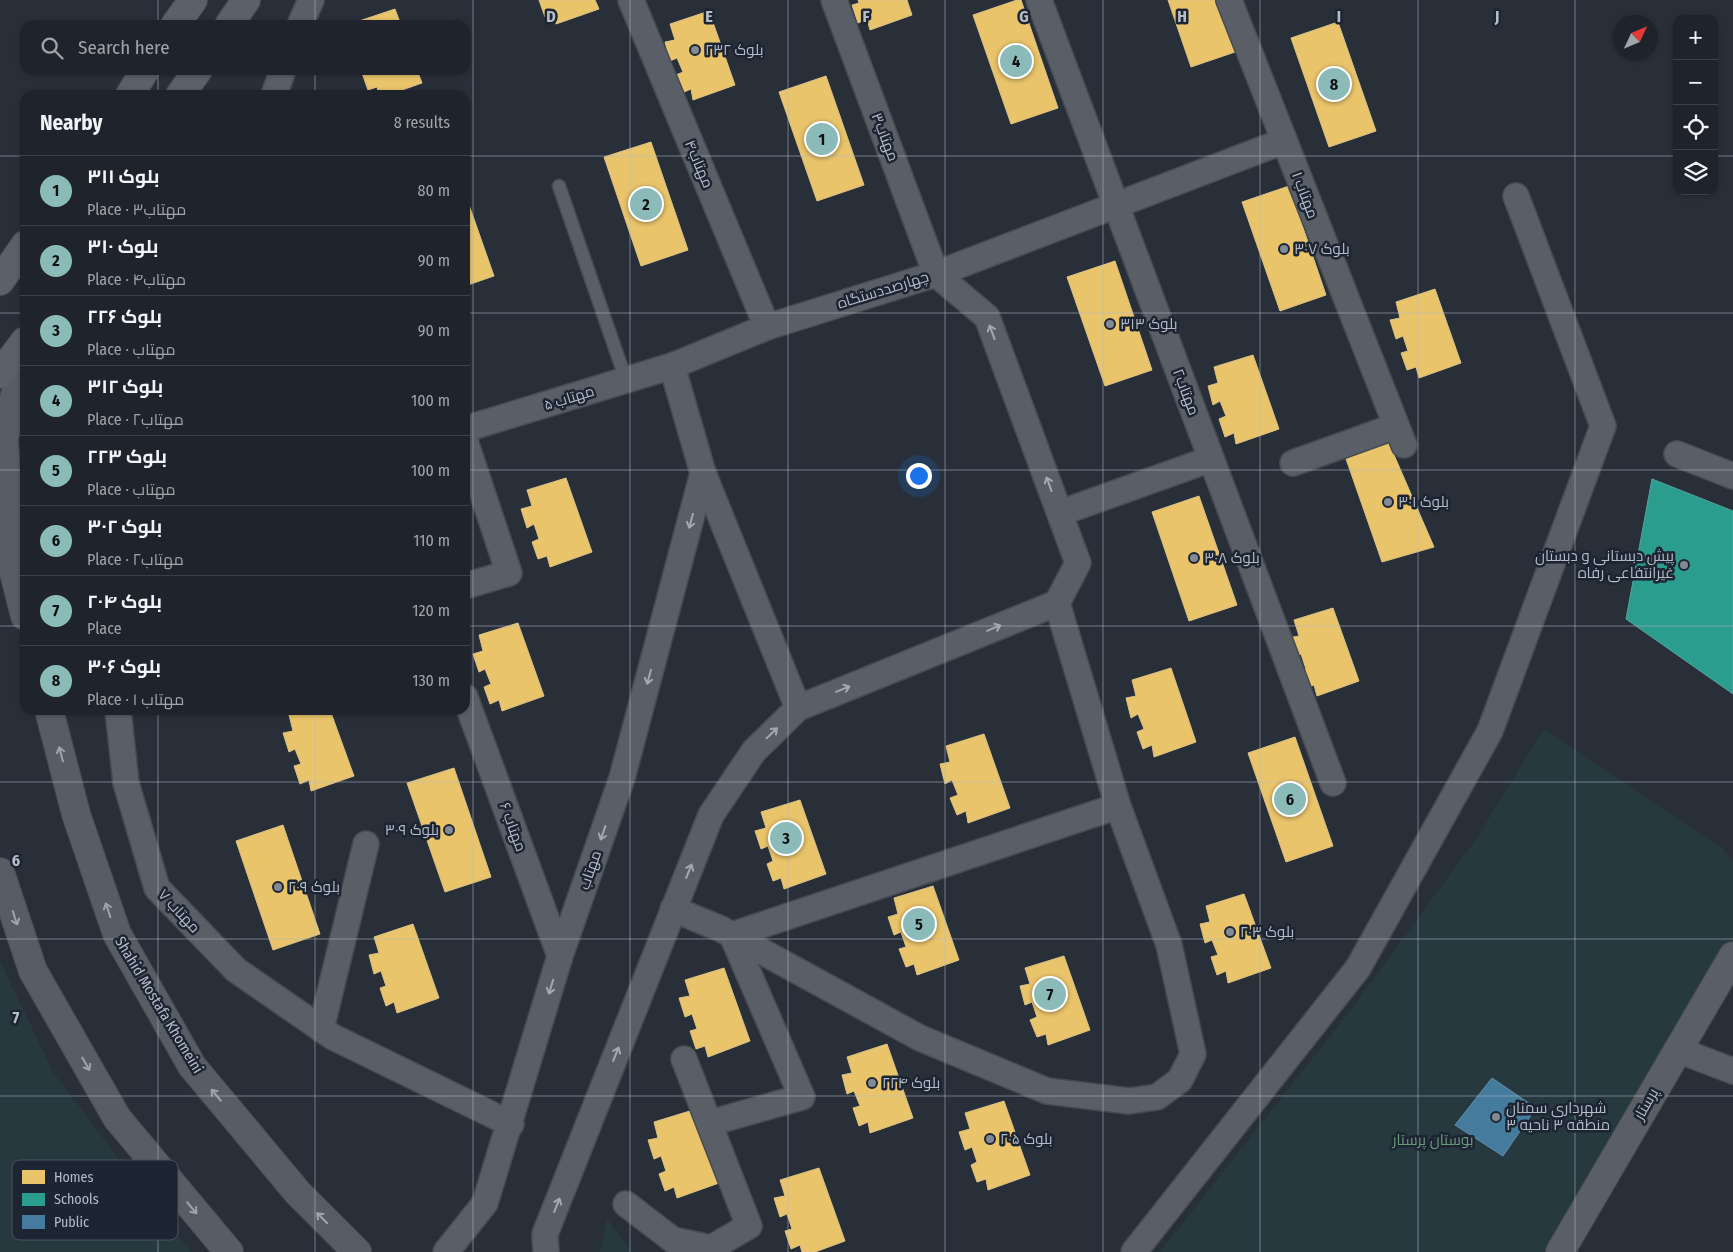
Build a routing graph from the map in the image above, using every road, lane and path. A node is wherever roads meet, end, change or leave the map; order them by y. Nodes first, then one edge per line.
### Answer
1 (174, 0) edge
2 (193, 0) edge
3 (246, 0) edge
4 (311, 0) edge
5 (631, 0) edge
6 (834, 0) edge
7 (1039, 0) edge
8 (1229, 0) edge
9 (168, 20) edge
10 (179, 20) edge
11 (232, 20) edge
12 (302, 20) edge
13 (142, 75) edge
14 (194, 75) edge
15 (281, 75) edge
16 (133, 90) edge
17 (184, 90) edge
18 (276, 90) edge
19 (1284, 141) junction
20 (559, 186) dead end
21 (1516, 196) dead end
22 (1116, 206) junction
23 (20, 252) edge
24 (936, 274) junction
25 (0, 281) edge
26 (767, 327) junction
27 (20, 348) edge
28 (672, 366) junction
29 (0, 374) edge
30 (20, 376) edge
31 (626, 380) junction
32 (470, 427) edge
33 (1677, 454) dead end
34 (470, 457) edge
35 (1211, 459) junction
36 (1293, 463) dead end
37 (703, 473) junction
38 (1733, 476) edge
39 (1060, 513) junction
40 (5, 559) edge
41 (470, 585) edge
42 (20, 602) edge
43 (1057, 603) junction
44 (798, 708) junction
45 (470, 711) edge
46 (51, 715) edge
47 (119, 715) edge
48 (1333, 783) dead end
49 (1118, 806) junction
50 (366, 844) dead end
51 (0, 872) edge
52 (673, 909) junction
53 (732, 935) junction
54 (560, 956) junction
55 (1733, 956) edge
56 (321, 1029) junction
57 (1678, 1050) junction
58 (684, 1058) dead end
59 (1733, 1071) edge
60 (710, 1123) junction
61 (511, 1124) junction
62 (152, 1160) edge
63 (178, 1191) edge
64 (626, 1204) dead end
65 (229, 1252) edge
66 (357, 1252) edge
67 (446, 1252) edge
68 (546, 1252) edge
69 (1134, 1252) edge
70 (1560, 1252) edge

1 - 9 main road
2 - 10 main road
3 - 11 main road
4 - 12 street
5 - 26 street, مهتاب۴
6 - 24 street, مهتاب۳
7 - 22 street, مهتاب۲
8 - 19 street, مهتاب ۱
13 - 16 main road
14 - 17 main road
15 - 18 street
19 - 22 street
19 - 36 street, مهتاب ۱
20 - 31 lane
21 - 69 street
22 - 24 street
22 - 35 street, مهتاب۲
23 - 25 main road
24 - 26 street, چهارصددستگاه
39 -> 24 street, چهارصددستگاه
26 - 28 street, چهارصددستگاه
27 - 29 main road
28 - 31 street, مهتاب ۵
28 - 37 street
30 - 40 main road
31 - 32 street, مهتاب ۵
33 - 38 street
34 - 41 street
35 - 39 street
35 - 48 street, مهتاب۲
37 - 44 street
37 -> 54 street, مهتاب
39 - 43 street, چهارصددستگاه
40 - 42 main road
44 -> 43 street
43 - 49 street
52 -> 44 street
45 - 54 street, مهتاب ۶
66 -> 46 main road, Shahid Mostafa Khomeini
47 - 56 street, مهتاب ۷
49 - 53 street
49 - 53 street
50 - 56 street
51 -> 62 main road
52 - 53 street
68 -> 52 street
53 - 60 street
54 -> 61 street, مهتاب
55 - 57 street, پرستار
56 - 61 street, مهتاب ۷
57 - 59 street
57 - 70 street, پرستار
58 - 60 street
60 - 64 street
61 - 67 street, مهتاب
63 -> 65 main road

